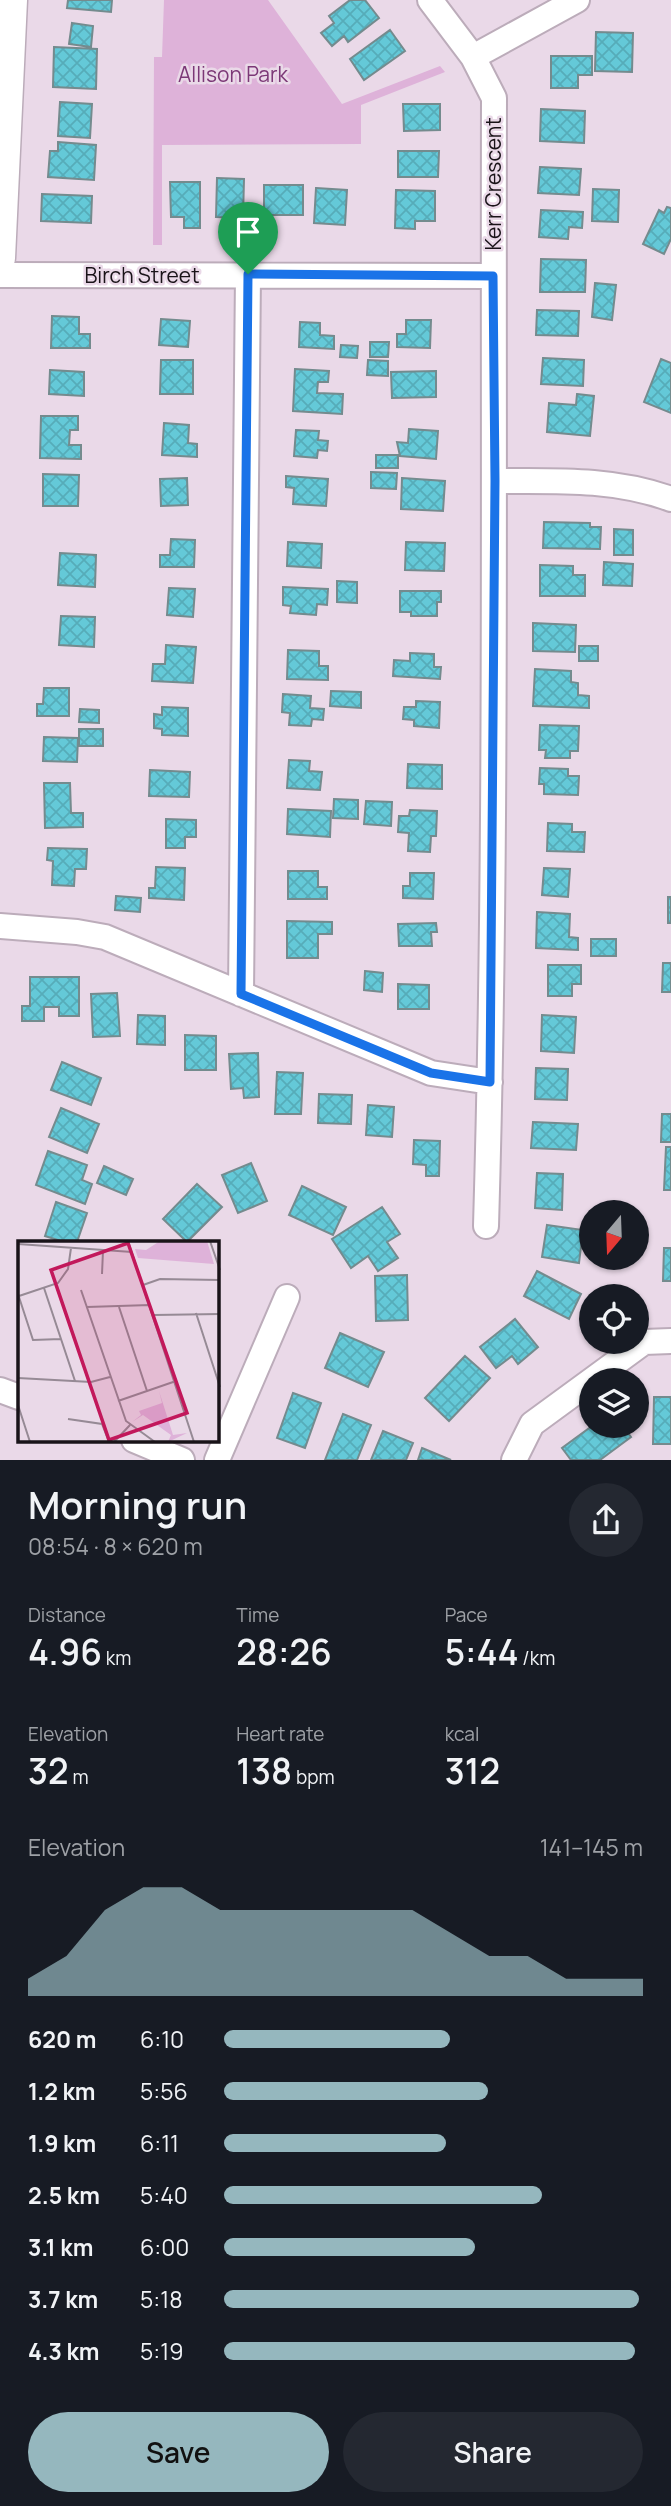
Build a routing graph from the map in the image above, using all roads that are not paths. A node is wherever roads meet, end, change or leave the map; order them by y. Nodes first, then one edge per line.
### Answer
1 (12, 0) edge
2 (430, 0) edge
3 (577, 0) edge
4 (473, 57) junction
5 (0, 258) edge
6 (248, 274) junction
7 (0, 275) edge
8 (493, 276) junction
9 (495, 481) junction
10 (671, 499) edge
11 (0, 926) edge
12 (241, 994) junction
13 (490, 1082) junction
14 (486, 1226) dead end
15 (287, 1297) dead end
16 (671, 1341) edge
17 (0, 1390) edge
18 (18, 1397) edge
19 (139, 1442) edge
20 (182, 1460) edge
21 (216, 1460) edge
22 (514, 1460) edge

1 - 5 street
2 - 4 street, Kerr Crescent
3 - 4 street
4 - 8 street, Kerr Crescent
6 - 7 street, Birch Street
6 - 8 street, Birch Street
6 - 12 street
8 - 9 street, Kerr Crescent
9 - 10 street
9 - 13 street, Kerr Crescent
11 - 12 street
12 - 13 street
13 - 14 street, Kerr Crescent
15 - 21 street
16 - 22 street
17 - 18 street
19 - 20 street

